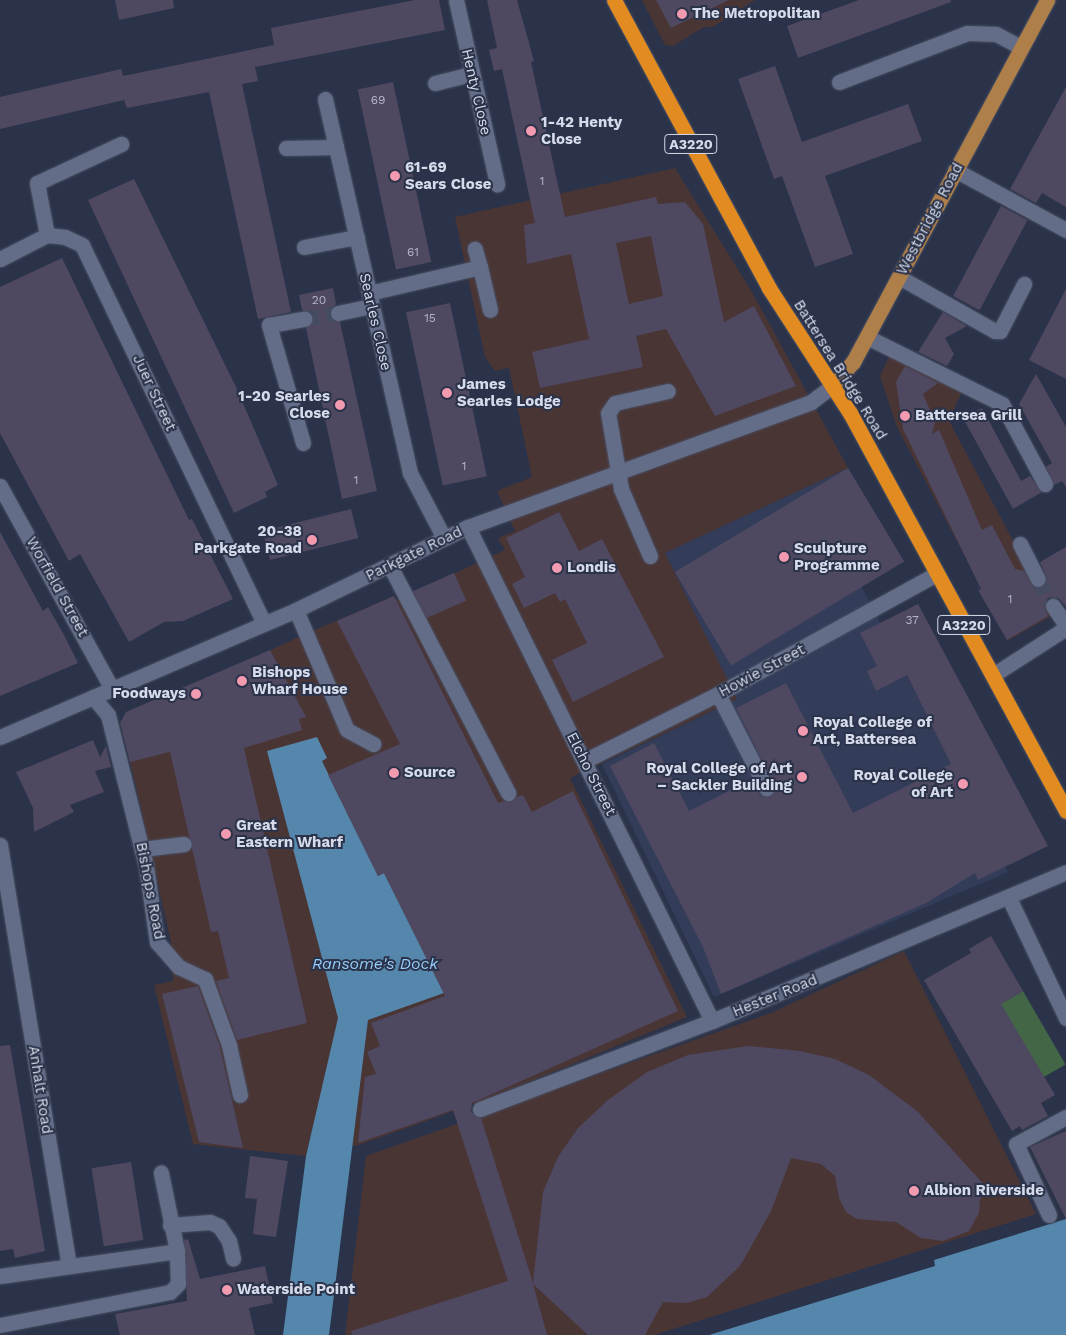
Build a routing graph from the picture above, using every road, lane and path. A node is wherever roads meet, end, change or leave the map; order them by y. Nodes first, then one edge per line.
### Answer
1 (456, 0) edge
2 (614, 0) edge
3 (1047, 0) edge
4 (1020, 47) junction
5 (472, 74) junction
6 (435, 82) dead end
7 (839, 82) dead end
8 (325, 99) dead end
9 (120, 144) dead end
10 (336, 147) junction
11 (286, 148) dead end
12 (955, 170) junction
13 (497, 184) dead end
14 (1066, 230) edge
15 (47, 235) junction
16 (357, 238) junction
17 (304, 247) dead end
18 (475, 249) dead end
19 (0, 259) edge
20 (480, 267) junction
21 (899, 277) junction
22 (1024, 284) dead end
23 (370, 299) junction
24 (490, 310) dead end
25 (338, 313) tunnel mouth
26 (304, 319) tunnel mouth
27 (867, 337) junction
28 (832, 386) junction
29 (668, 391) dead end
30 (303, 443) dead end
31 (619, 474) junction
32 (1045, 484) dead end
33 (0, 486) edge
34 (468, 528) junction
35 (444, 538) junction
36 (1020, 544) dead end
37 (650, 556) dead end
38 (390, 566) junction
39 (936, 574) junction
40 (1038, 579) tunnel mouth
41 (1052, 606) tunnel mouth
42 (296, 610) junction
43 (264, 624) junction
44 (1066, 626) edge
45 (993, 676) junction
46 (112, 689) junction
47 (718, 694) junction
48 (93, 697) junction
49 (0, 737) edge
50 (373, 744) dead end
51 (584, 761) junction
52 (766, 788) dead end
53 (508, 793) dead end
54 (1066, 811) edge
55 (184, 844) dead end
56 (0, 845) edge
57 (142, 849) junction
58 (1066, 872) edge
59 (1008, 898) junction
60 (1066, 1018) edge
61 (712, 1022) junction
62 (240, 1095) dead end
63 (480, 1109) dead end
64 (1066, 1117) edge
65 (161, 1173) dead end
66 (1050, 1216) dead end
67 (170, 1225) junction
68 (177, 1251) junction
69 (233, 1259) dead end
70 (70, 1265) junction
71 (0, 1276) edge
72 (0, 1325) edge

1 - 5 street, Henty Close
2 - 28 highway, Battersea Bridge Road / A3220
3 - 4 main road, Westbridge Road
4 - 7 street
4 - 12 main road, Westbridge Road
5 - 6 street
5 - 13 street, Henty Close
8 - 10 street, Searles Close
9 - 15 street
10 - 11 street
10 - 16 street, Searles Close
12 - 14 street
12 - 21 main road, Westbridge Road
15 - 19 street
15 - 43 street, Juer Street
16 - 17 street
16 - 23 street, Searles Close
18 - 20 street
20 - 23 street
20 - 24 street
21 - 22 street
21 - 27 main road, Westbridge Road
23 - 25 street
23 - 35 street, Searles Close
26 - 30 street
27 - 28 main road, Westbridge Road
27 - 32 street
28 - 31 street, Parkgate Road
28 - 39 highway, Battersea Bridge Road / A3220
29 - 31 street
31 - 34 street, Parkgate Road
31 - 37 street
33 - 46 street, Worfield Street
34 - 35 street, Parkgate Road
34 - 51 street, Elcho Street
35 - 38 street, Parkgate Road
36 - 40 street
38 - 42 street, Parkgate Road
38 - 53 street
39 - 45 highway, Battersea Bridge Road / A3220
39 - 47 street, Howie Street
41 - 44 street
42 - 43 street, Parkgate Road
42 - 50 street
43 - 46 street, Parkgate Road
44 - 45 street
45 - 54 highway, Battersea Bridge Road / A3220
46 - 48 street, Parkgate Road
47 - 51 street, Howie Street
47 - 52 street
48 - 49 street, Parkgate Road
48 - 57 street, Bishops Road
51 - 61 street, Elcho Street
55 - 57 street
56 - 70 street, Anhalt Road
57 - 62 street, Bishops Road
58 - 59 street, Hester Road
59 - 60 street
59 - 61 street, Hester Road
61 - 63 street, Hester Road
64 - 66 street
65 - 67 street
67 - 68 street
67 - 69 street
68 - 70 street
68 - 72 street
70 - 71 street

